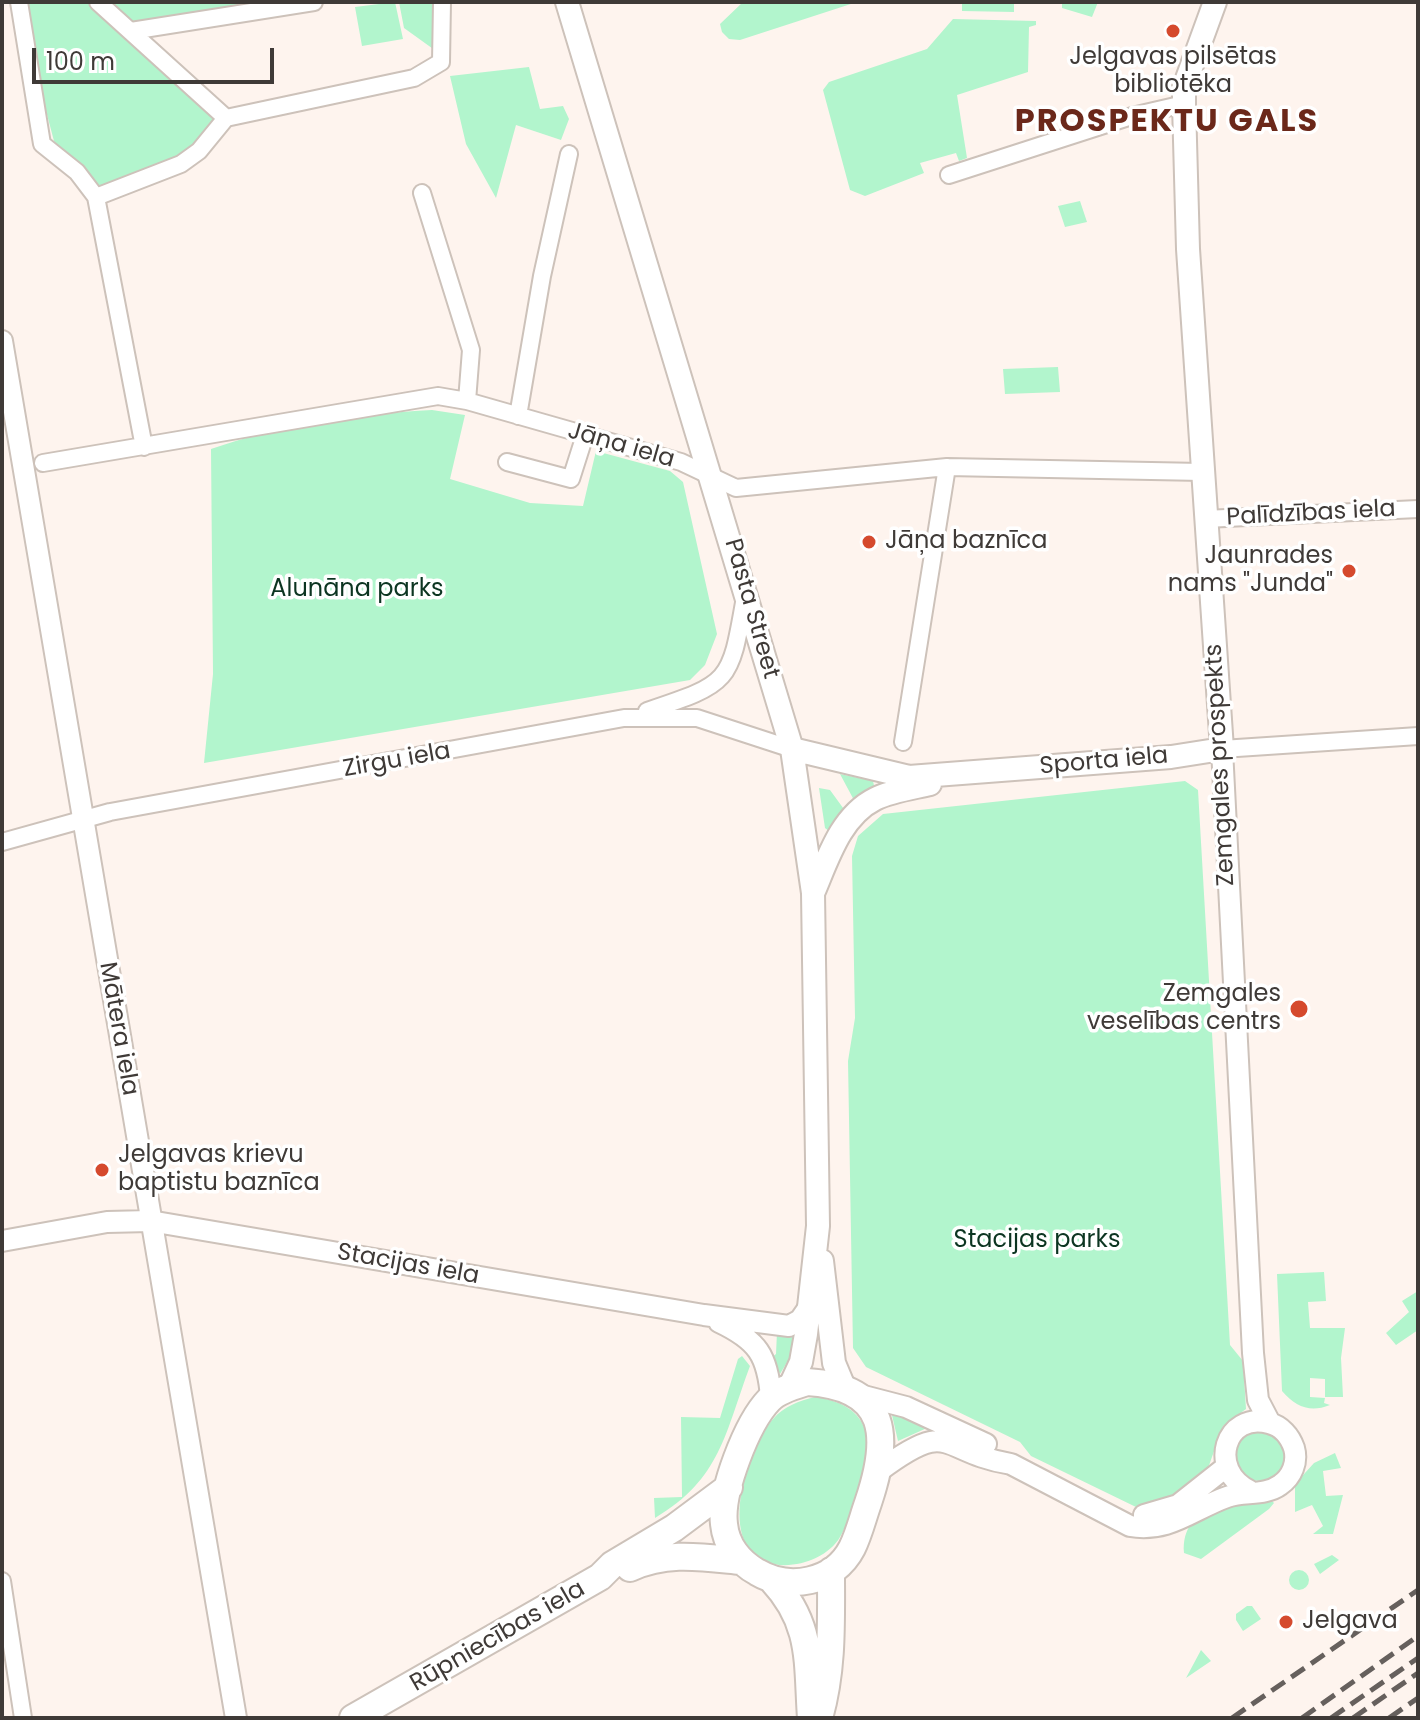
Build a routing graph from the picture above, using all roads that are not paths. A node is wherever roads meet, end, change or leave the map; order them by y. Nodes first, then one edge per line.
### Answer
1 (19, 2) edge
2 (98, 2) edge
3 (314, 2) edge
4 (442, 2) edge
5 (567, 2) edge
6 (1215, 2) edge
7 (131, 31) junction
8 (1184, 104) junction
9 (226, 118) junction
10 (569, 154) dead end
11 (949, 175) dead end
12 (422, 193) dead end
13 (96, 197) junction
14 (2, 341) edge
15 (7, 400) edge
16 (467, 401) junction
17 (518, 416) junction
18 (585, 435) junction
19 (144, 447) junction
20 (507, 462) dead end
21 (43, 463) dead end
22 (947, 467) junction
23 (1202, 472) junction
24 (713, 478) junction
25 (1418, 509) edge
26 (1205, 519) junction
27 (745, 591) junction
28 (624, 718) junction
29 (1418, 736) edge
30 (903, 742) dead end
31 (792, 749) junction
32 (1222, 749) junction
33 (970, 773) junction
34 (81, 818) junction
35 (2, 842) edge
36 (813, 893) junction
37 (150, 1221) junction
38 (818, 1236) junction
39 (2, 1241) edge
40 (807, 1310) junction
41 (704, 1315) junction
42 (849, 1391) junction
43 (780, 1393) junction
44 (1270, 1423) junction
45 (1011, 1464) junction
46 (1226, 1467) junction
47 (879, 1471) junction
48 (729, 1487) junction
49 (1250, 1491) junction
50 (1108, 1513) junction
51 (740, 1561) junction
52 (831, 1571) junction
53 (600, 1577) junction
54 (772, 1580) junction
55 (2, 1581) edge
56 (23, 1718) edge
57 (236, 1718) edge
58 (353, 1718) edge
59 (811, 1718) edge
60 (819, 1718) edge

1 - 13 street
2 - 7 street
3 - 7 street
4 - 9 street
5 - 24 main road, Pasta Street
6 - 8 main road, Zemgales prospekts
7 - 9 street
8 - 11 street
8 - 23 main road, Zemgales prospekts
9 - 13 street
10 - 17 street
12 - 16 street
13 - 19 street
14 - 15 street, Mātera iela
15 - 34 street, Mātera iela
16 - 17 street, Jāņa iela
16 - 19 street, Jāņa iela
17 - 18 street, Jāņa iela
18 - 20 street
18 - 24 street, Jāņa iela
19 - 21 street, Jāņa iela
22 - 23 street, Jāņa iela
22 - 24 street, Jāņa iela
22 - 30 street
23 - 26 main road, Zemgales prospekts
24 - 27 main road, Pasta Street
25 - 26 street, Palīdzības iela
26 - 32 main road, Zemgales prospekts
27 - 28 street
27 - 31 main road, Pasta Street
28 - 31 street, Zirgu iela
28 - 34 street, Zirgu iela
29 - 32 street, Sporta iela
31 - 33 main road, Sporta iela
31 - 36 main road, Pasta Street
32 - 33 main road, Sporta iela
32 - 44 street, Zemgales prospekts
33 - 36 main road
34 - 35 street, Zirgu iela
34 - 37 street, Mātera iela
36 - 38 main road, Pasta Street
37 - 39 street, Stacijas iela
37 - 41 street, Stacijas iela
37 - 57 street, Mātera iela
38 - 40 main road, Pasta Street
38 - 42 main road, Pasta Street
40 - 41 street, Stacijas iela
40 - 43 main road, Pasta Street
41 - 43 street
42 - 43 main road
42 - 45 street
42 - 47 main road
43 - 48 main road
44 - 46 street
44 - 49 street
45 - 47 street
45 - 50 street
46 - 49 street
46 - 50 street
47 - 52 main road
48 - 51 main road
48 - 53 main road, Rūpniecības iela
49 - 50 street
51 - 53 main road, Rūpniecības iela
51 - 54 main road, Rūpniecības iela
52 - 54 main road
52 - 60 main road
53 - 58 main road, Rūpniecības iela
54 - 59 main road
55 - 56 street

